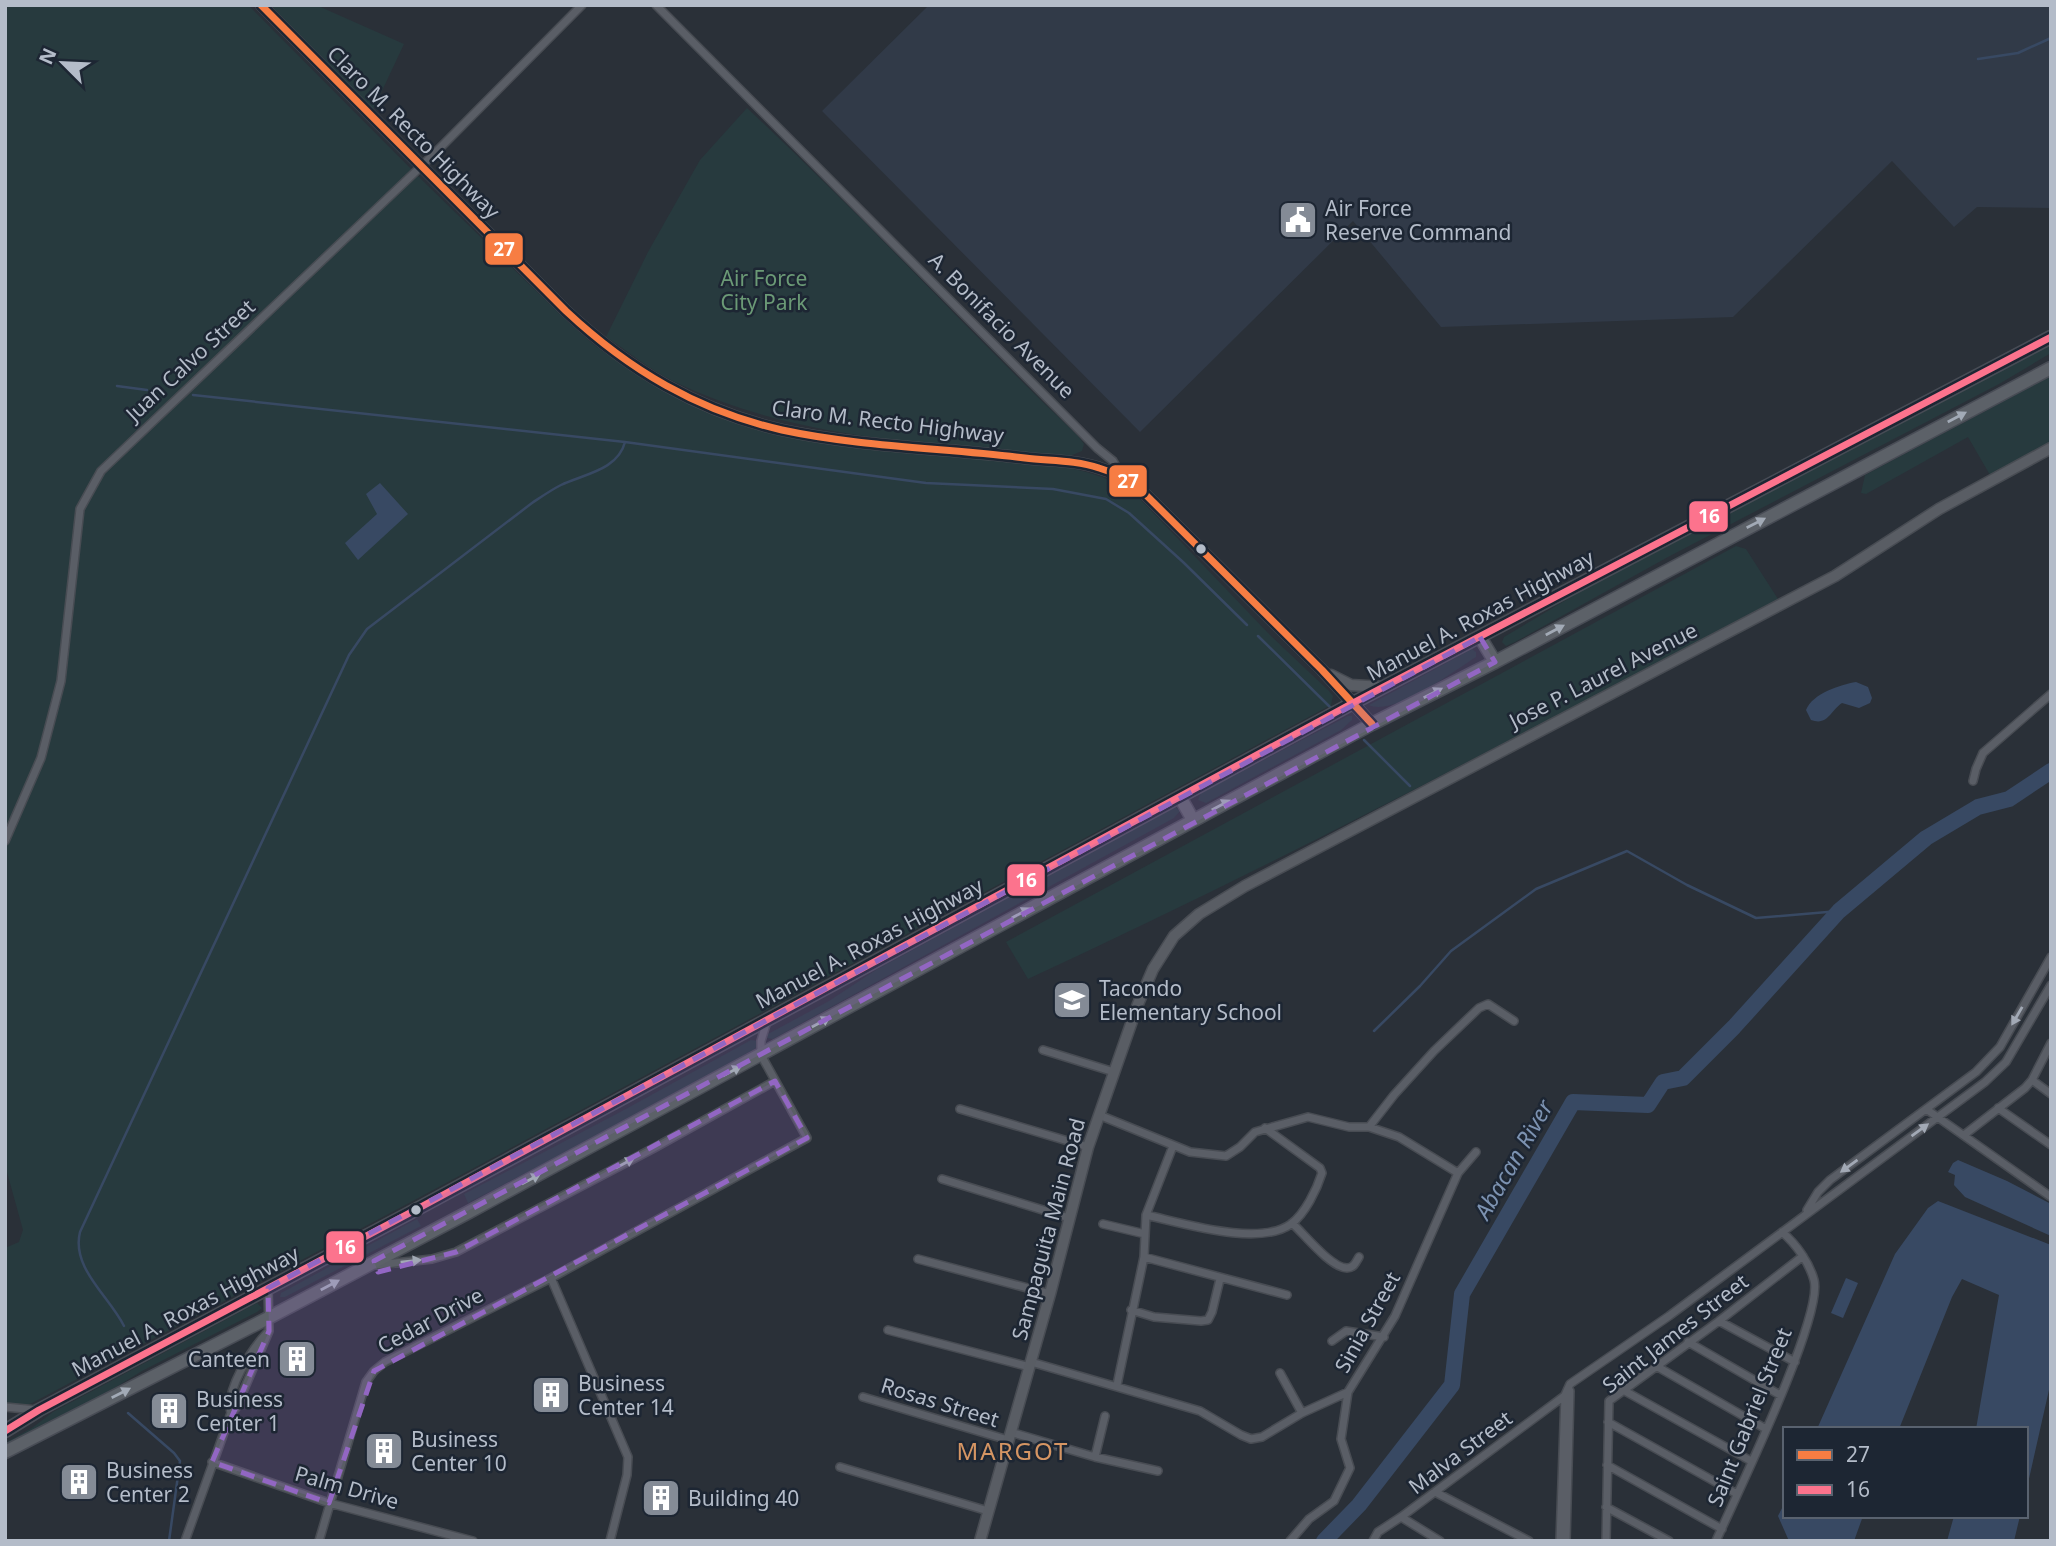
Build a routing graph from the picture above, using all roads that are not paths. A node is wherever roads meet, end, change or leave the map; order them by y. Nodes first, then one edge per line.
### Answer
1 (261, 5) edge
2 (582, 5) edge
3 (656, 5) edge
4 (421, 167) junction
5 (2051, 337) edge
6 (2051, 368) edge
7 (2051, 448) edge
8 (1122, 476) junction
9 (1480, 637) junction
10 (1495, 662) junction
11 (1322, 670) junction
12 (1385, 687) junction
13 (2051, 694) edge
14 (1353, 703) junction
15 (1372, 724) junction
16 (1973, 781) dead end
17 (1180, 797) junction
18 (1193, 820) junction
19 (5, 841) edge
20 (1174, 936) joint
21 (2051, 957) edge
22 (2051, 985) edge
23 (767, 1020) junction
24 (1514, 1021) dead end
25 (2051, 1043) edge
26 (1043, 1050) dead end
27 (761, 1055) junction
28 (1114, 1072) junction
29 (2032, 1080) junction
30 (775, 1081) junction
31 (2051, 1094) edge
32 (1998, 1108) junction
33 (960, 1109) dead end
34 (1926, 1109) junction
35 (1099, 1115) junction
36 (1938, 1117) junction
37 (1369, 1127) junction
38 (1265, 1128) junction
39 (1964, 1135) junction
40 (2051, 1144) edge
41 (1173, 1146) junction
42 (1088, 1147) junction
43 (1476, 1152) dead end
44 (1458, 1173) junction
45 (942, 1179) dead end
46 (2051, 1197) edge
47 (1805, 1213) junction
48 (1146, 1215) junction
49 (1069, 1218) junction
50 (1293, 1223) junction
51 (1103, 1224) dead end
52 (1782, 1232) junction
53 (1145, 1234) junction
54 (1803, 1255) junction
55 (1144, 1257) junction
56 (1359, 1257) dead end
57 (918, 1259) dead end
58 (366, 1266) junction
59 (551, 1278) junction
60 (1220, 1279) junction
61 (268, 1288) junction
62 (1050, 1294) junction
63 (1287, 1295) dead end
64 (1131, 1311) junction
65 (270, 1317) junction
66 (1719, 1321) junction
67 (888, 1329) dead end
68 (1384, 1337) junction
69 (1332, 1341) dead end
70 (1688, 1342) junction
71 (1795, 1362) junction
72 (1031, 1364) junction
73 (1656, 1366) junction
74 (1280, 1373) dead end
75 (1117, 1385) junction
76 (1623, 1390) junction
77 (1568, 1391) junction
78 (1348, 1392) junction
79 (1780, 1395) junction
80 (863, 1397) dead end
81 (5, 1408) edge
82 (40, 1410) junction
83 (1302, 1413) junction
84 (1105, 1416) dead end
85 (1608, 1422) junction
86 (60, 1424) junction
87 (1766, 1429) junction
88 (5, 1431) edge
89 (1009, 1436) junction
90 (5, 1452) edge
91 (1095, 1457) junction
92 (5, 1461) edge
93 (1751, 1461) junction
94 (212, 1462) junction
95 (1607, 1465) junction
96 (840, 1467) dead end
97 (1158, 1471) dead end
98 (1435, 1492) junction
99 (1737, 1494) junction
100 (329, 1503) junction
101 (1606, 1507) junction
102 (988, 1511) junction
103 (1401, 1517) junction
104 (1722, 1529) junction
105 (185, 1541) edge
106 (319, 1541) edge
107 (473, 1541) edge
108 (610, 1541) edge
109 (980, 1541) edge
110 (1290, 1541) edge
111 (1373, 1541) edge
112 (1440, 1541) edge
113 (1529, 1541) edge
114 (1560, 1541) edge
115 (1566, 1541) edge
116 (1606, 1541) edge
117 (1669, 1541) edge
118 (1716, 1541) edge

1 - 4 street, Claro M. Recto Highway
2 - 4 street, Juan Calvo Street
3 - 8 street, A. Bonifacio Avenue
4 - 8 street, Claro M. Recto Highway
4 - 19 street, Juan Calvo Street
5 - 9 main road, Manuel A. Roxas Highway
10 -> 6 main road, Manuel A. Roxas Highway
7 - 20 street, Jose P. Laurel Avenue
8 - 11 street, A. Bonifacio Avenue
9 - 10 main road
9 - 12 main road, Manuel A. Roxas Highway
15 -> 10 main road, Manuel A. Roxas Highway
11 - 12 street, A. Bonifacio Avenue
11 - 14 street, A. Bonifacio Avenue
12 - 14 main road, Manuel A. Roxas Highway
13 - 16 street
14 - 15 street, A. Bonifacio Avenue
14 - 17 main road, Manuel A. Roxas Highway
18 -> 15 main road, Manuel A. Roxas Highway
17 - 18 main road
17 - 23 main road, Manuel A. Roxas Highway
27 -> 18 main road, Manuel A. Roxas Highway
20 - 28 street, Sampaguita Main Road
21 -> 34 street
22 - 36 street
23 - 27 street
23 - 61 main road, Manuel A. Roxas Highway
24 - 37 street
25 - 29 street
26 - 28 street
27 - 30 street
58 -> 27 main road, Manuel A. Roxas Highway
28 - 35 street, Sampaguita Main Road
29 - 31 street
29 - 32 street
58 -> 30 street
30 - 59 street, Cedar Drive
32 - 39 street
32 - 40 street
33 - 42 street
34 - 36 street
34 -> 47 street
35 - 41 street
35 - 42 street, Sampaguita Main Road
36 - 39 street
47 -> 36 street
37 - 38 street
37 - 44 street
38 - 41 street
38 - 50 street
39 - 46 street
41 - 48 street
42 - 49 street, Sampaguita Main Road
43 - 44 street, Sinia Street
44 - 68 street, Sinia Street
45 - 49 street
47 - 52 street, Malva Street
48 - 50 street
48 - 53 street
49 - 62 street, Sampaguita Main Road
50 - 56 street
51 - 53 street
52 - 54 street, Saint Gabriel Street
52 - 77 street, Malva Street
53 - 55 street
54 - 66 street, Saint James Street
54 - 71 street, Saint Gabriel Street
55 - 60 street
55 - 64 street
57 - 62 street
65 -> 58 main road, Manuel A. Roxas Highway
59 - 100 street, Cedar Drive
59 - 108 street
60 - 63 street
60 - 64 street
61 - 65 street
61 - 82 main road, Manuel A. Roxas Highway
62 - 72 street, Sampaguita Main Road
64 - 75 street
86 -> 65 main road, Manuel A. Roxas Highway
65 - 94 street
66 - 70 street, Saint James Street
66 - 71 street
67 - 72 street, Sinia Street
68 - 69 street
68 - 78 street, Sinia Street
70 - 73 street, Saint James Street
70 - 79 street
71 - 79 street, Saint Gabriel Street
72 - 75 street, Sinia Street
72 - 89 street, Sampaguita Main Road
73 - 76 street, Saint James Street
73 - 87 street
74 - 83 street
75 - 83 street, Sinia Street
76 - 85 street, Saint James Street
76 - 93 street
77 - 98 street, Malva Street
77 - 114 street
77 - 115 street
78 - 83 street, Sinia Street
78 - 110 street
79 - 87 street, Saint Gabriel Street
80 - 89 street, Rosas Street
81 - 82 street
82 - 88 main road, Manuel A. Roxas Highway
84 - 91 street
85 - 95 street, Saint James Street
85 - 99 street
86 - 90 main road, Manuel A. Roxas Highway
86 - 92 main road
87 - 93 street, Saint Gabriel Street
89 - 91 street, Rosas Street
89 - 102 street, Sampaguita Main Road
91 - 97 street, Rosas Street
93 - 99 street, Saint Gabriel Street
94 - 100 street, Palm Drive
94 - 105 street
95 - 101 street, Saint James Street
95 - 104 street
96 - 102 street
98 - 103 street, Malva Street
98 - 113 street
99 - 104 street, Saint Gabriel Street
100 - 106 street, Cedar Drive
100 - 107 street, Palm Drive
101 - 116 street, Saint James Street
101 - 117 street
102 - 109 street, Sampaguita Main Road
103 - 111 street, Malva Street
103 - 112 street
104 - 118 street, Saint Gabriel Street

